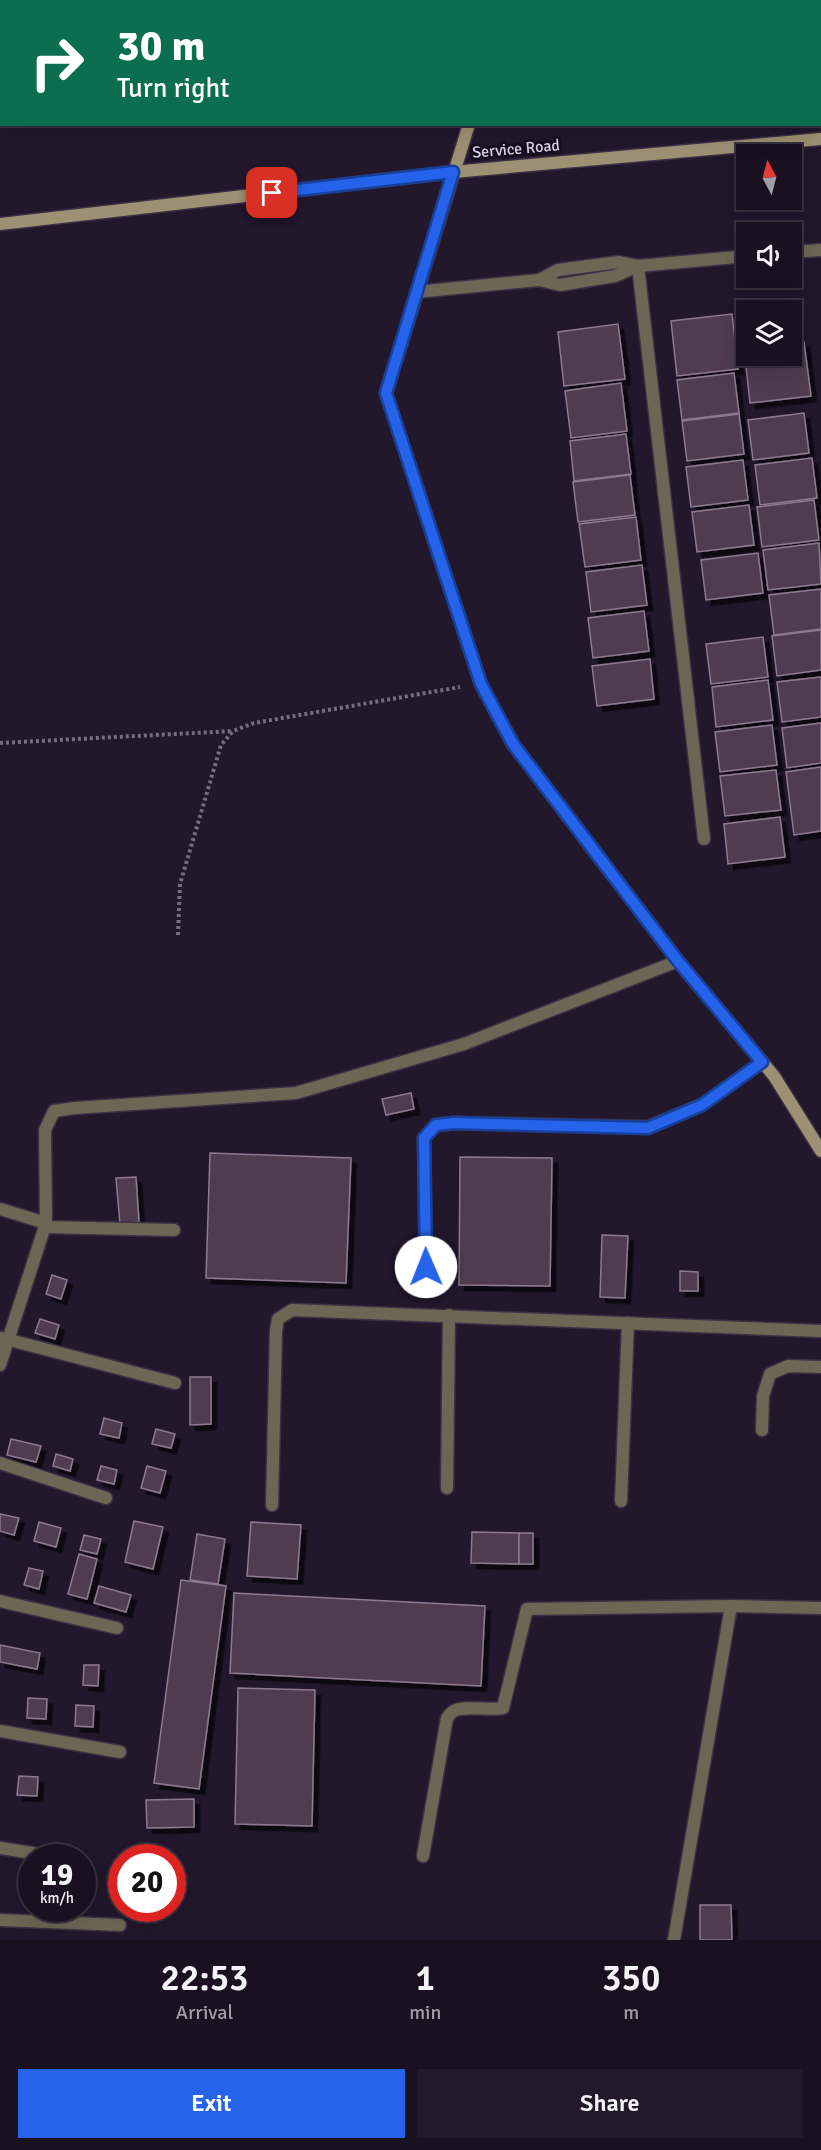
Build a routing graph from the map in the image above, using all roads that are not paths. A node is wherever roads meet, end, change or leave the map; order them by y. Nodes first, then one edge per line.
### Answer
1 (468, 126) edge
2 (821, 139) edge
3 (453, 172) junction
4 (0, 224) edge
5 (820, 250) edge
6 (802, 251) edge
7 (736, 257) edge
8 (821, 263) edge
9 (638, 266) junction
10 (416, 292) junction
11 (704, 839) dead end
12 (678, 961) junction
13 (762, 1062) junction
14 (821, 1151) edge
15 (0, 1209) edge
16 (45, 1225) junction
17 (174, 1230) dead end
18 (426, 1267) dead end
19 (449, 1315) junction
20 (628, 1323) junction
21 (821, 1331) edge
22 (4, 1338) edge
23 (0, 1365) edge
24 (821, 1368) edge
25 (175, 1383) dead end
26 (762, 1430) dead end
27 (0, 1463) edge
28 (447, 1488) dead end
29 (106, 1498) dead end
30 (621, 1502) dead end
31 (272, 1505) dead end
32 (0, 1601) edge
33 (730, 1606) junction
34 (821, 1608) edge
35 (117, 1628) dead end
36 (0, 1731) edge
37 (120, 1752) dead end
38 (0, 1848) edge
39 (18, 1851) edge
40 (423, 1856) dead end
41 (0, 1920) edge
42 (120, 1926) dead end
43 (674, 1940) edge

1 - 3 street
2 - 3 street, Service Road
3 - 4 street, Service Road
3 - 10 street
5 - 6 street
5 - 8 street
7 - 9 street
9 - 10 street
9 - 11 street
10 - 12 street
12 - 13 street
12 - 16 street
13 - 14 street
13 - 18 street
15 - 16 street
16 - 17 street
16 - 22 street
19 - 20 street
19 - 28 street
19 - 31 street
20 - 21 street
20 - 30 street
22 - 23 street
22 - 25 street
24 - 26 street
27 - 29 street
32 - 35 street
33 - 34 street
33 - 40 street
33 - 43 street
36 - 37 street
38 - 39 street
41 - 42 street

